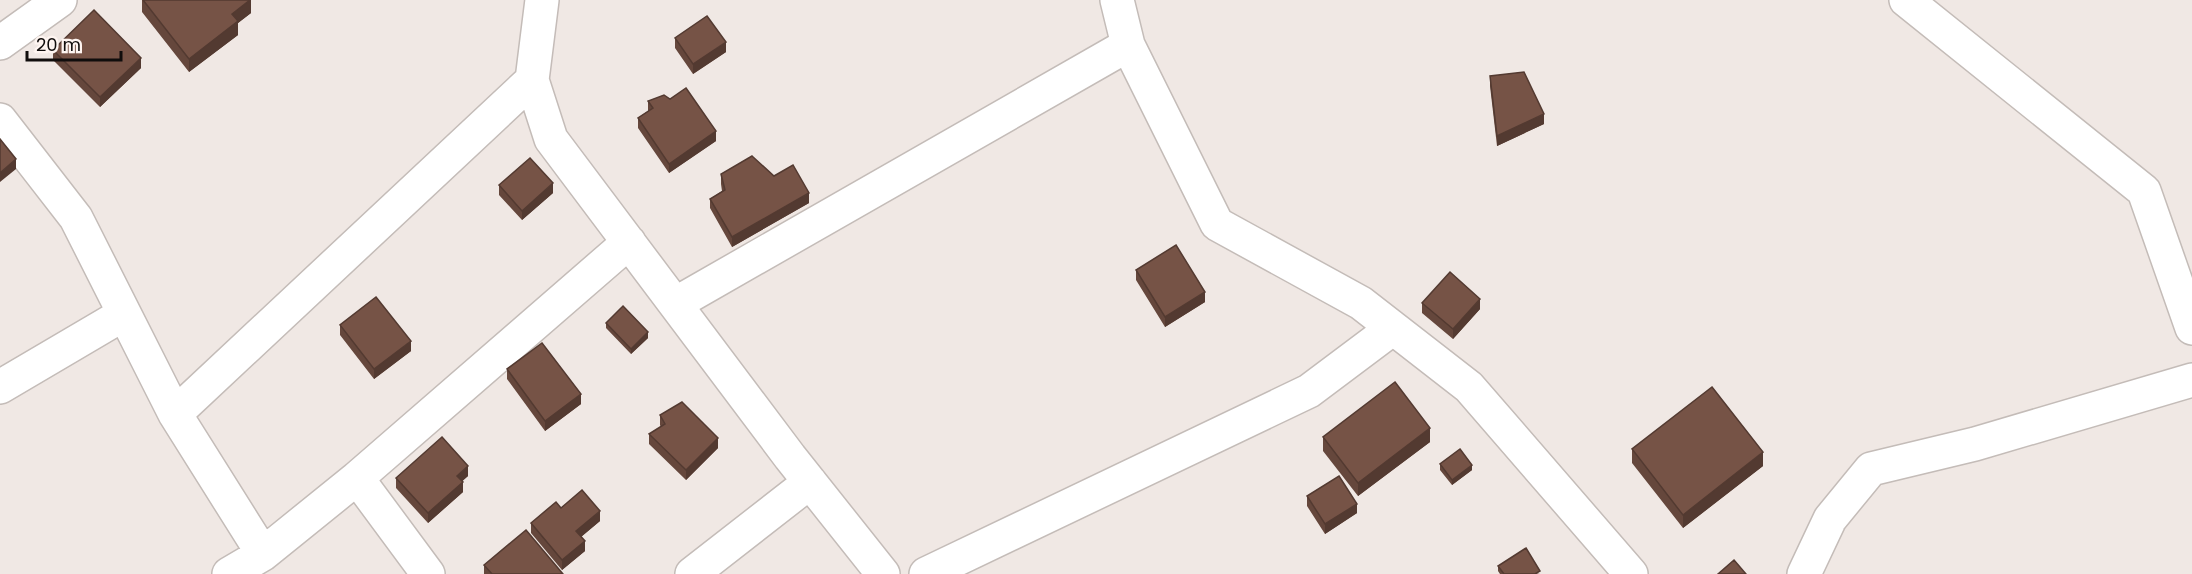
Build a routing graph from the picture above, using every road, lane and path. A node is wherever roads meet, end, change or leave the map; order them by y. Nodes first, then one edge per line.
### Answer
1 (60, 0) edge
2 (542, 0) edge
3 (1117, 0) edge
4 (1906, 0) edge
5 (0, 43) edge
6 (1128, 45) junction
7 (532, 80) junction
8 (0, 120) edge
9 (628, 242) junction
10 (675, 304) junction
11 (124, 314) junction
12 (1393, 328) junction
13 (2192, 328) edge
14 (2192, 380) edge
15 (0, 387) edge
16 (175, 414) junction
17 (357, 478) junction
18 (810, 482) junction
19 (263, 554) junction
20 (229, 574) edge
21 (428, 574) edge
22 (692, 574) edge
23 (883, 574) edge
24 (926, 574) edge
25 (1631, 574) edge
26 (1804, 574) edge

1 - 5 street
2 - 7 street
3 - 6 street
4 - 13 street
6 - 10 street
6 - 12 street
7 - 9 street
7 - 16 street
8 - 11 street
9 - 10 street
9 - 17 street
10 - 18 street
11 - 15 street
11 - 16 street
12 - 24 street
12 - 25 street
14 - 26 street
16 - 19 street
17 - 19 street
17 - 21 street
18 - 22 street
18 - 23 street
19 - 20 street

